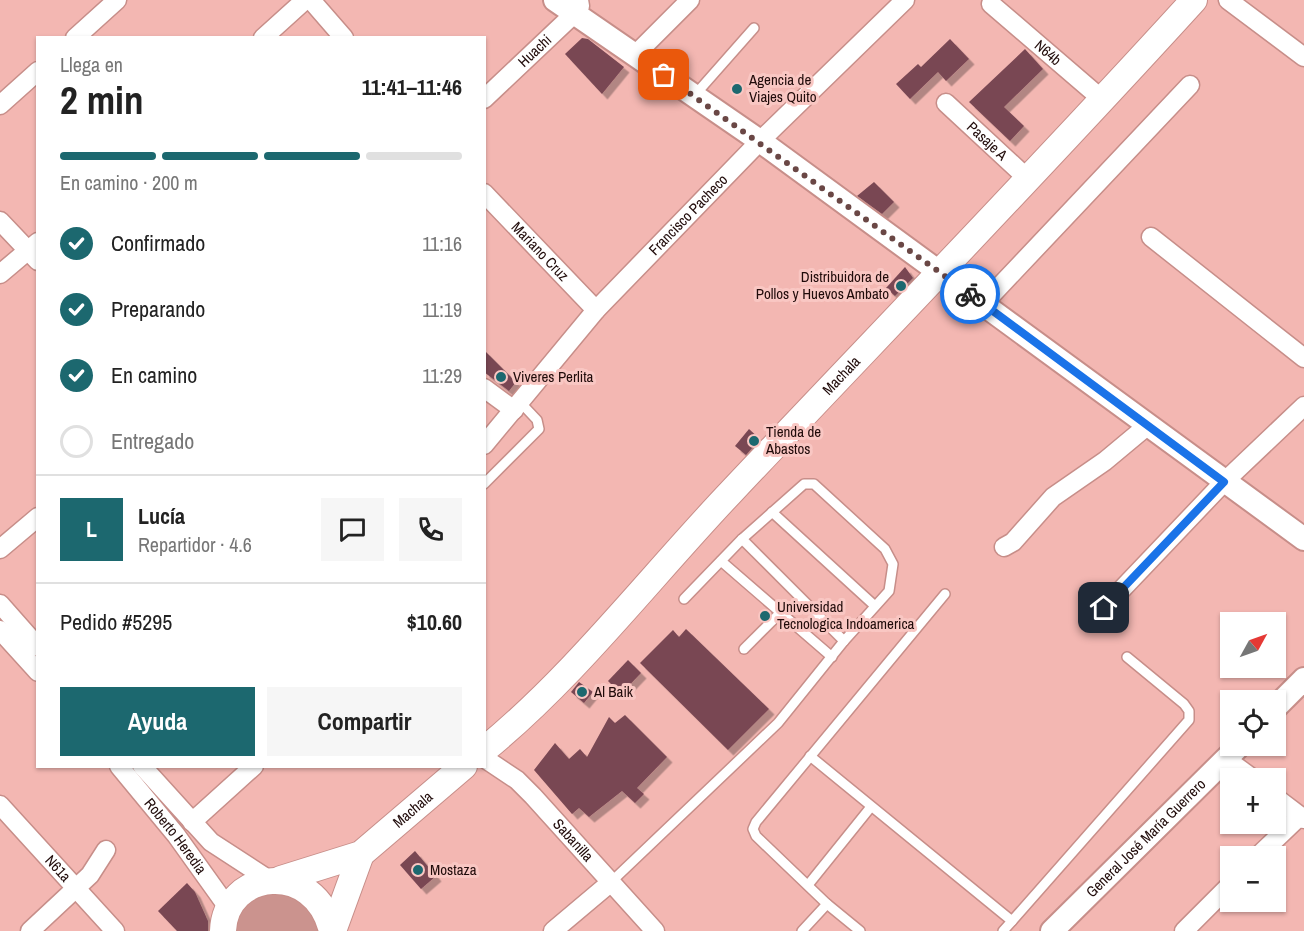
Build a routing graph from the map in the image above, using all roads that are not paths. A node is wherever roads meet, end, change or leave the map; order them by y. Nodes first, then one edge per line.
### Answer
1 (117, 0) edge
2 (305, 0) edge
3 (310, 0) edge
4 (555, 0) edge
5 (690, 0) edge
6 (905, 0) edge
7 (1194, 0) edge
8 (1228, 0) edge
9 (991, 4) dead end
10 (577, 6) edge
11 (754, 28) dead end
12 (77, 36) edge
13 (265, 36) edge
14 (342, 36) edge
15 (635, 55) junction
16 (1304, 57) edge
17 (36, 74) edge
18 (1190, 85) dead end
19 (694, 96) junction
20 (486, 97) edge
21 (1104, 101) junction
22 (946, 103) dead end
23 (0, 105) edge
24 (760, 141) junction
25 (1028, 179) junction
26 (486, 194) edge
27 (0, 221) edge
28 (1151, 237) dead end
29 (34, 251) edge
30 (939, 272) junction
31 (0, 274) edge
32 (983, 304) junction
33 (596, 310) junction
34 (1304, 358) edge
35 (486, 389) edge
36 (517, 406) junction
37 (1304, 406) edge
38 (1147, 426) junction
39 (486, 443) edge
40 (486, 482) edge
41 (1224, 482) junction
42 (772, 512) junction
43 (36, 519) edge
44 (1304, 538) edge
45 (742, 539) junction
46 (1004, 547) dead end
47 (0, 549) edge
48 (721, 561) junction
49 (945, 594) dead end
50 (684, 599) dead end
51 (0, 604) edge
52 (875, 606) junction
53 (1104, 608) dead end
54 (780, 614) junction
55 (0, 630) edge
56 (844, 641) junction
57 (36, 645) edge
58 (744, 649) dead end
59 (832, 657) junction
60 (1127, 657) dead end
61 (36, 670) edge
62 (1304, 679) edge
63 (1286, 697) edge
64 (486, 748) edge
65 (810, 756) junction
66 (1228, 756) edge
67 (486, 759) edge
68 (121, 768) edge
69 (144, 768) edge
70 (252, 768) edge
71 (462, 768) edge
72 (0, 805) edge
73 (1286, 806) edge
74 (870, 808) junction
75 (1302, 818) edge
76 (192, 822) junction
77 (1270, 846) edge
78 (106, 850) dead end
79 (361, 854) junction
80 (276, 880) junction
81 (610, 883) junction
82 (808, 885) junction
83 (77, 888) junction
84 (1220, 895) edge
85 (827, 904) junction
86 (226, 920) edge
87 (1012, 921) junction
88 (30, 931) edge
89 (115, 931) edge
90 (333, 931) edge
91 (553, 931) edge
92 (655, 931) edge
93 (802, 931) edge
94 (860, 931) edge
95 (1003, 931) edge
96 (1052, 931) edge
97 (1184, 931) edge

1 - 12 street
2 - 13 street
3 - 14 street
4 - 10 street
5 - 15 street
6 - 24 street, Francisco Pacheco
7 - 21 main road, Machala
8 - 16 street
9 - 21 street, N64b
10 - 15 street
10 - 20 street, Huachi
11 - 19 lane
15 - 19 street
17 - 23 street
18 - 32 street
19 - 24 street
21 - 25 main road, Machala
22 - 25 street, Pasaje A
24 - 30 street
24 - 33 street, Francisco Pacheco
25 - 30 main road, Machala
26 - 33 street, Mariano Cruz
27 - 29 street
28 - 34 street
29 - 31 street
30 - 32 street
30 - 64 main road, Machala
32 - 38 street
33 - 36 street, Francisco Pacheco
35 - 36 street
36 - 39 street, Francisco Pacheco
36 - 40 lane
37 - 41 street
38 - 41 street
38 - 46 street
41 - 44 street
41 - 53 street
42 - 45 lane
42 - 52 lane
42 - 52 lane
43 - 47 street
45 - 48 lane
45 - 56 lane
48 - 50 lane
48 - 54 lane
49 - 65 lane
51 - 57 street
52 - 56 lane
54 - 58 lane
54 - 59 lane
55 - 61 street
56 - 59 lane
59 - 81 lane
60 - 87 lane
62 - 63 street
65 - 74 lane
65 - 82 lane
66 - 96 street, General José María Guerrero
67 - 81 street, Sabanilla
68 - 86 street, Roberto Heredia
69 - 76 street, Roberto Heredia
70 - 76 street
71 - 79 main road, Machala
72 - 83 street, N61a
73 - 75 street
74 - 82 lane
74 - 87 lane
75 - 77 street
76 - 80 street, Roberto Heredia
78 - 83 street
79 - 80 main road, Machala
79 - 90 main road, Machala
80 - 86 main road, Machala
80 - 90 main road
81 - 91 street
81 - 92 street, Sabanilla
82 - 85 lane
83 - 88 street
83 - 89 street, N61a
84 - 97 street
85 - 93 lane
85 - 94 lane
87 - 95 lane

